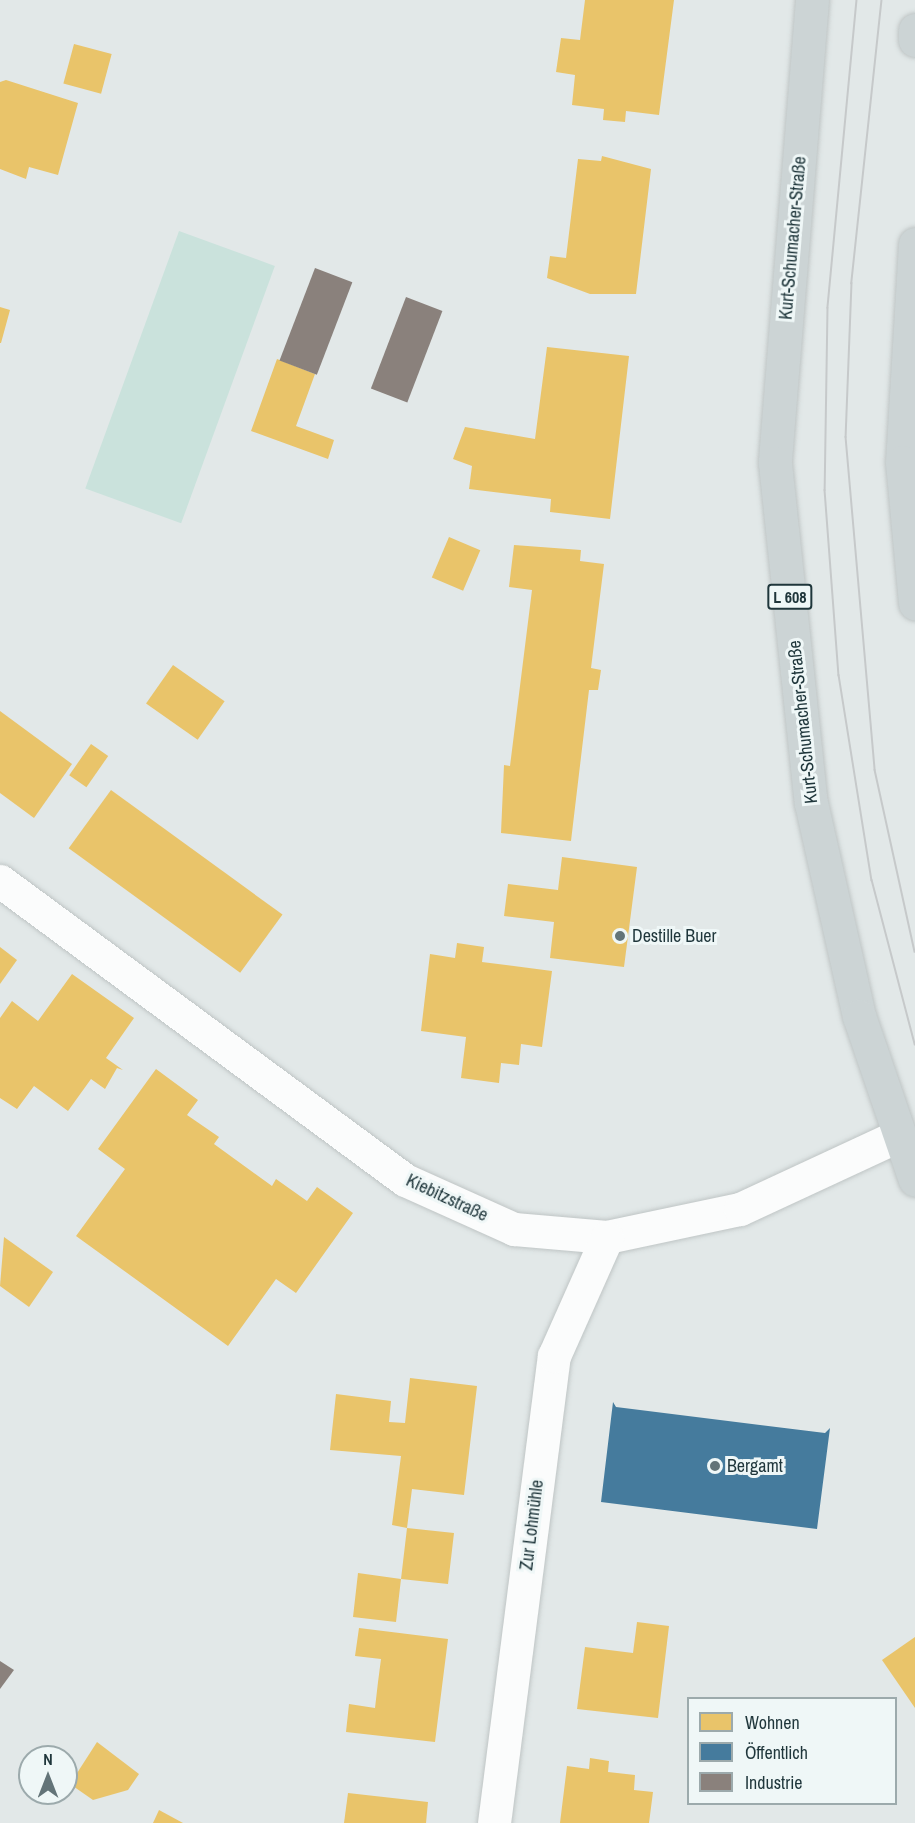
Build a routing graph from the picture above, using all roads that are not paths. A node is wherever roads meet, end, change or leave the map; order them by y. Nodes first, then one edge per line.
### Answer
1 (812, 0) edge
2 (915, 30) edge
3 (915, 40) edge
4 (915, 244) edge
5 (915, 603) edge
6 (0, 881) edge
7 (897, 1136) junction
8 (915, 1180) edge
9 (607, 1237) junction
10 (494, 1823) edge

1 - 7 main road, Kurt-Schumacher-Straße / L 608
2 - 3 main road
4 - 5 main road
6 - 9 street, Kiebitzstraße
7 - 8 main road, Kurt-Schumacher-Straße / L 608
7 - 9 street, Kiebitzstraße
9 - 10 street, Zur Lohmühle

